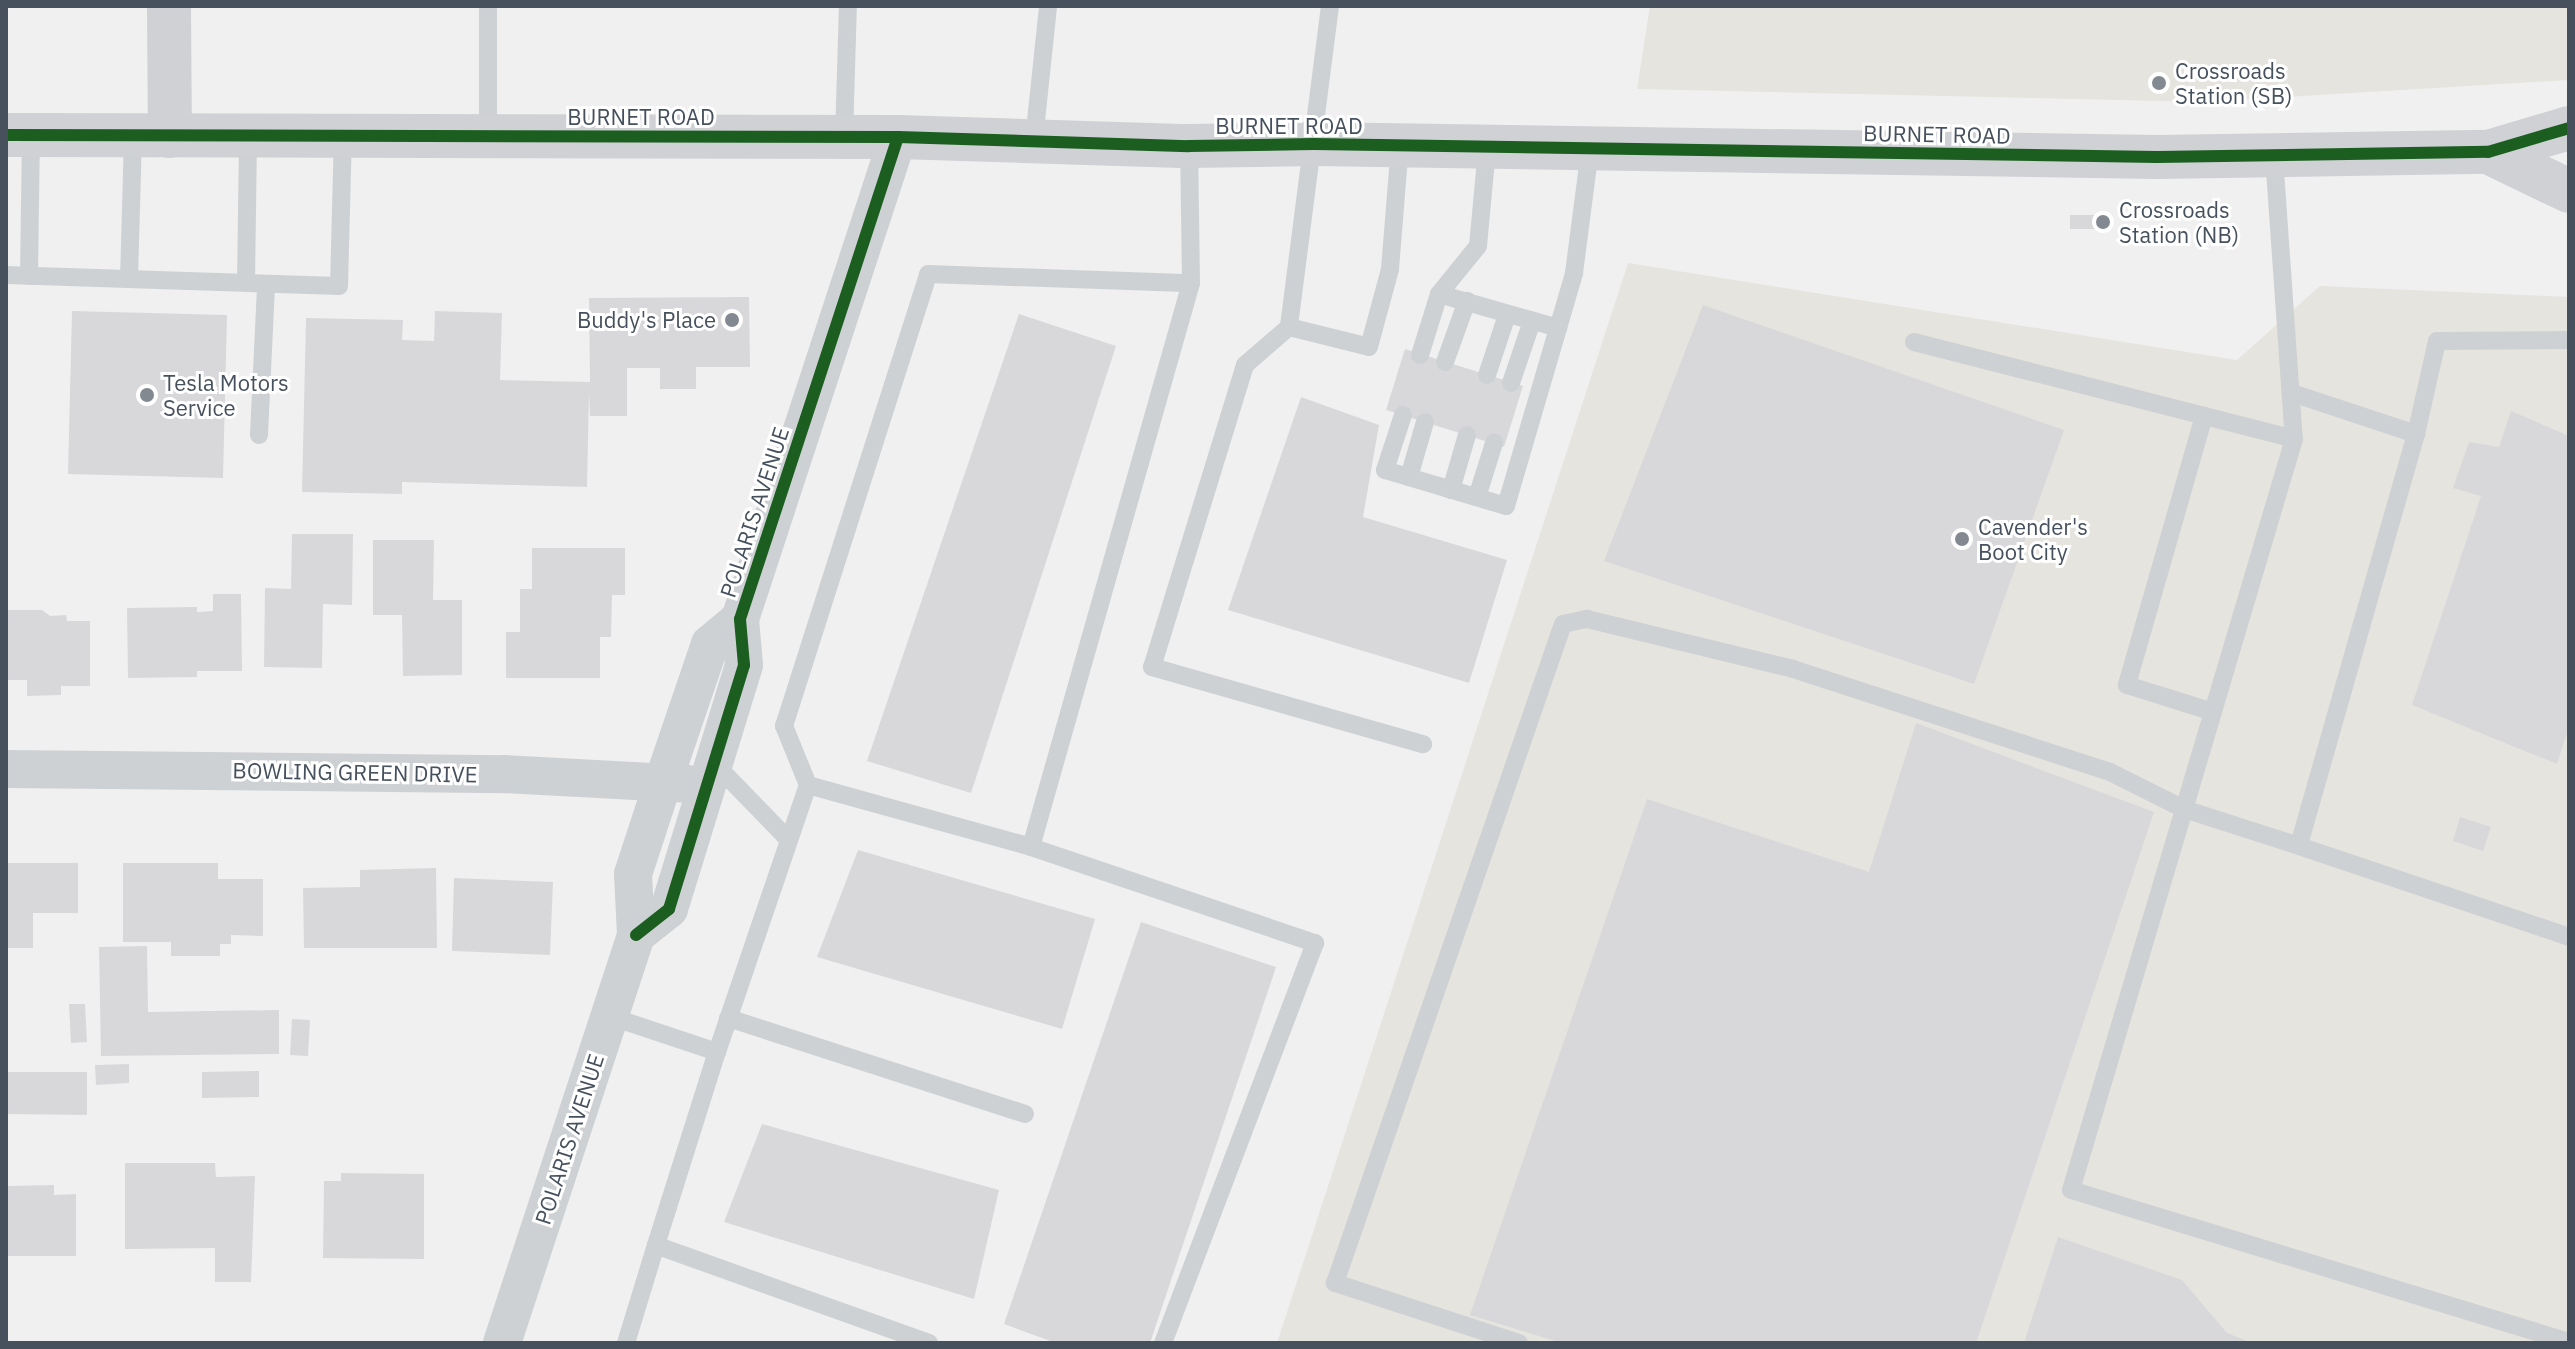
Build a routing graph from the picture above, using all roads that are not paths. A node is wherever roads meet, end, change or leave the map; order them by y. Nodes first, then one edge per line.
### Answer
1 (169, 6) edge
2 (488, 6) edge
3 (848, 6) edge
4 (1048, 6) edge
5 (1330, 6) edge
6 (2569, 128) edge
7 (18, 135) edge
8 (151, 136) junction
9 (248, 136) junction
10 (343, 136) junction
11 (488, 137) junction
12 (898, 137) junction
13 (844, 138) junction
14 (1034, 140) junction
15 (1314, 144) junction
16 (1189, 146) junction
17 (1400, 146) junction
18 (1487, 149) junction
19 (1590, 149) junction
20 (2488, 152) junction
21 (2274, 156) junction
22 (2569, 191) edge
23 (6, 275) edge
24 (29, 276) junction
25 (129, 279) junction
26 (246, 283) junction
27 (1191, 283) junction
28 (266, 284) junction
29 (1439, 294) junction
30 (1467, 301) junction
31 (1507, 315) junction
32 (1532, 321) junction
33 (1289, 327) junction
34 (1558, 328) junction
35 (2569, 340) edge
36 (1914, 342) dead end
37 (1420, 355) dead end
38 (1445, 362) dead end
39 (1487, 375) dead end
40 (1511, 383) dead end
41 (2292, 393) junction
42 (1403, 415) dead end
43 (2204, 416) junction
44 (1425, 422) dead end
45 (2416, 434) junction
46 (259, 435) dead end
47 (1467, 435) dead end
48 (2294, 439) junction
49 (1494, 443) dead end
50 (1409, 477) junction
51 (1451, 490) junction
52 (1477, 497) junction
53 (740, 619) junction
54 (2213, 712) junction
55 (1423, 744) dead end
56 (6, 769) edge
57 (708, 773) junction
58 (663, 782) junction
59 (808, 785) junction
60 (2184, 809) junction
61 (788, 839) junction
62 (2299, 846) junction
63 (1031, 847) junction
64 (636, 935) junction
65 (2569, 937) edge
66 (609, 1016) junction
67 (728, 1018) junction
68 (717, 1052) junction
69 (1025, 1114) dead end
70 (656, 1245) junction
71 (2569, 1342) edge
72 (502, 1343) edge
73 (626, 1343) edge
74 (929, 1343) edge
75 (1163, 1343) edge
76 (1519, 1343) edge

1 - 8 main road
2 - 11 lane
3 - 13 lane
4 - 14 lane
5 - 15 lane
6 - 20 main road, BURNET ROAD
7 - 8 main road, BURNET ROAD
7 - 24 lane
8 - 9 main road, BURNET ROAD
8 - 25 lane
9 - 10 main road, BURNET ROAD
9 - 26 lane
10 - 11 main road, BURNET ROAD
10 - 28 lane
11 - 13 main road, BURNET ROAD
12 - 13 main road, BURNET ROAD
12 - 14 main road, BURNET ROAD
12 - 53 street, POLARIS AVENUE
14 - 16 main road, BURNET ROAD
15 - 16 main road, BURNET ROAD
15 - 17 main road, BURNET ROAD
15 - 33 lane
16 - 27 lane
17 - 18 main road, BURNET ROAD
17 - 33 lane
18 - 19 main road, BURNET ROAD
18 - 29 lane
19 - 21 main road, BURNET ROAD
19 - 34 lane
20 - 21 main road, BURNET ROAD
20 - 22 main road, BURNET ROAD
21 - 41 lane
23 - 24 lane
24 - 25 lane
25 - 26 lane
26 - 28 lane
27 - 59 lane
27 - 63 lane
28 - 46 lane
29 - 30 lane
29 - 37 lane
30 - 31 lane
30 - 38 lane
31 - 32 lane
31 - 39 lane
32 - 34 lane
32 - 40 lane
33 - 55 lane
34 - 52 lane
35 - 45 lane
36 - 43 lane
41 - 45 lane
41 - 48 lane
42 - 50 lane
43 - 48 lane
43 - 54 lane
44 - 50 lane
45 - 62 lane
47 - 51 lane
48 - 54 lane
49 - 52 lane
50 - 51 lane
51 - 52 lane
53 - 57 street, POLARIS AVENUE
53 - 58 street, POLARIS AVENUE
54 - 60 lane
56 - 58 street, BOWLING GREEN DRIVE
57 - 58 street, BOWLING GREEN DRIVE
57 - 61 lane
57 - 64 street, POLARIS AVENUE
58 - 64 street, POLARIS AVENUE
59 - 61 lane
59 - 63 lane
60 - 62 lane
60 - 71 lane
60 - 76 lane
61 - 67 lane
62 - 65 lane
63 - 75 lane
64 - 66 street, POLARIS AVENUE
66 - 68 lane
66 - 72 street, POLARIS AVENUE
67 - 68 lane
67 - 69 lane
68 - 70 lane
70 - 73 lane
70 - 74 lane

